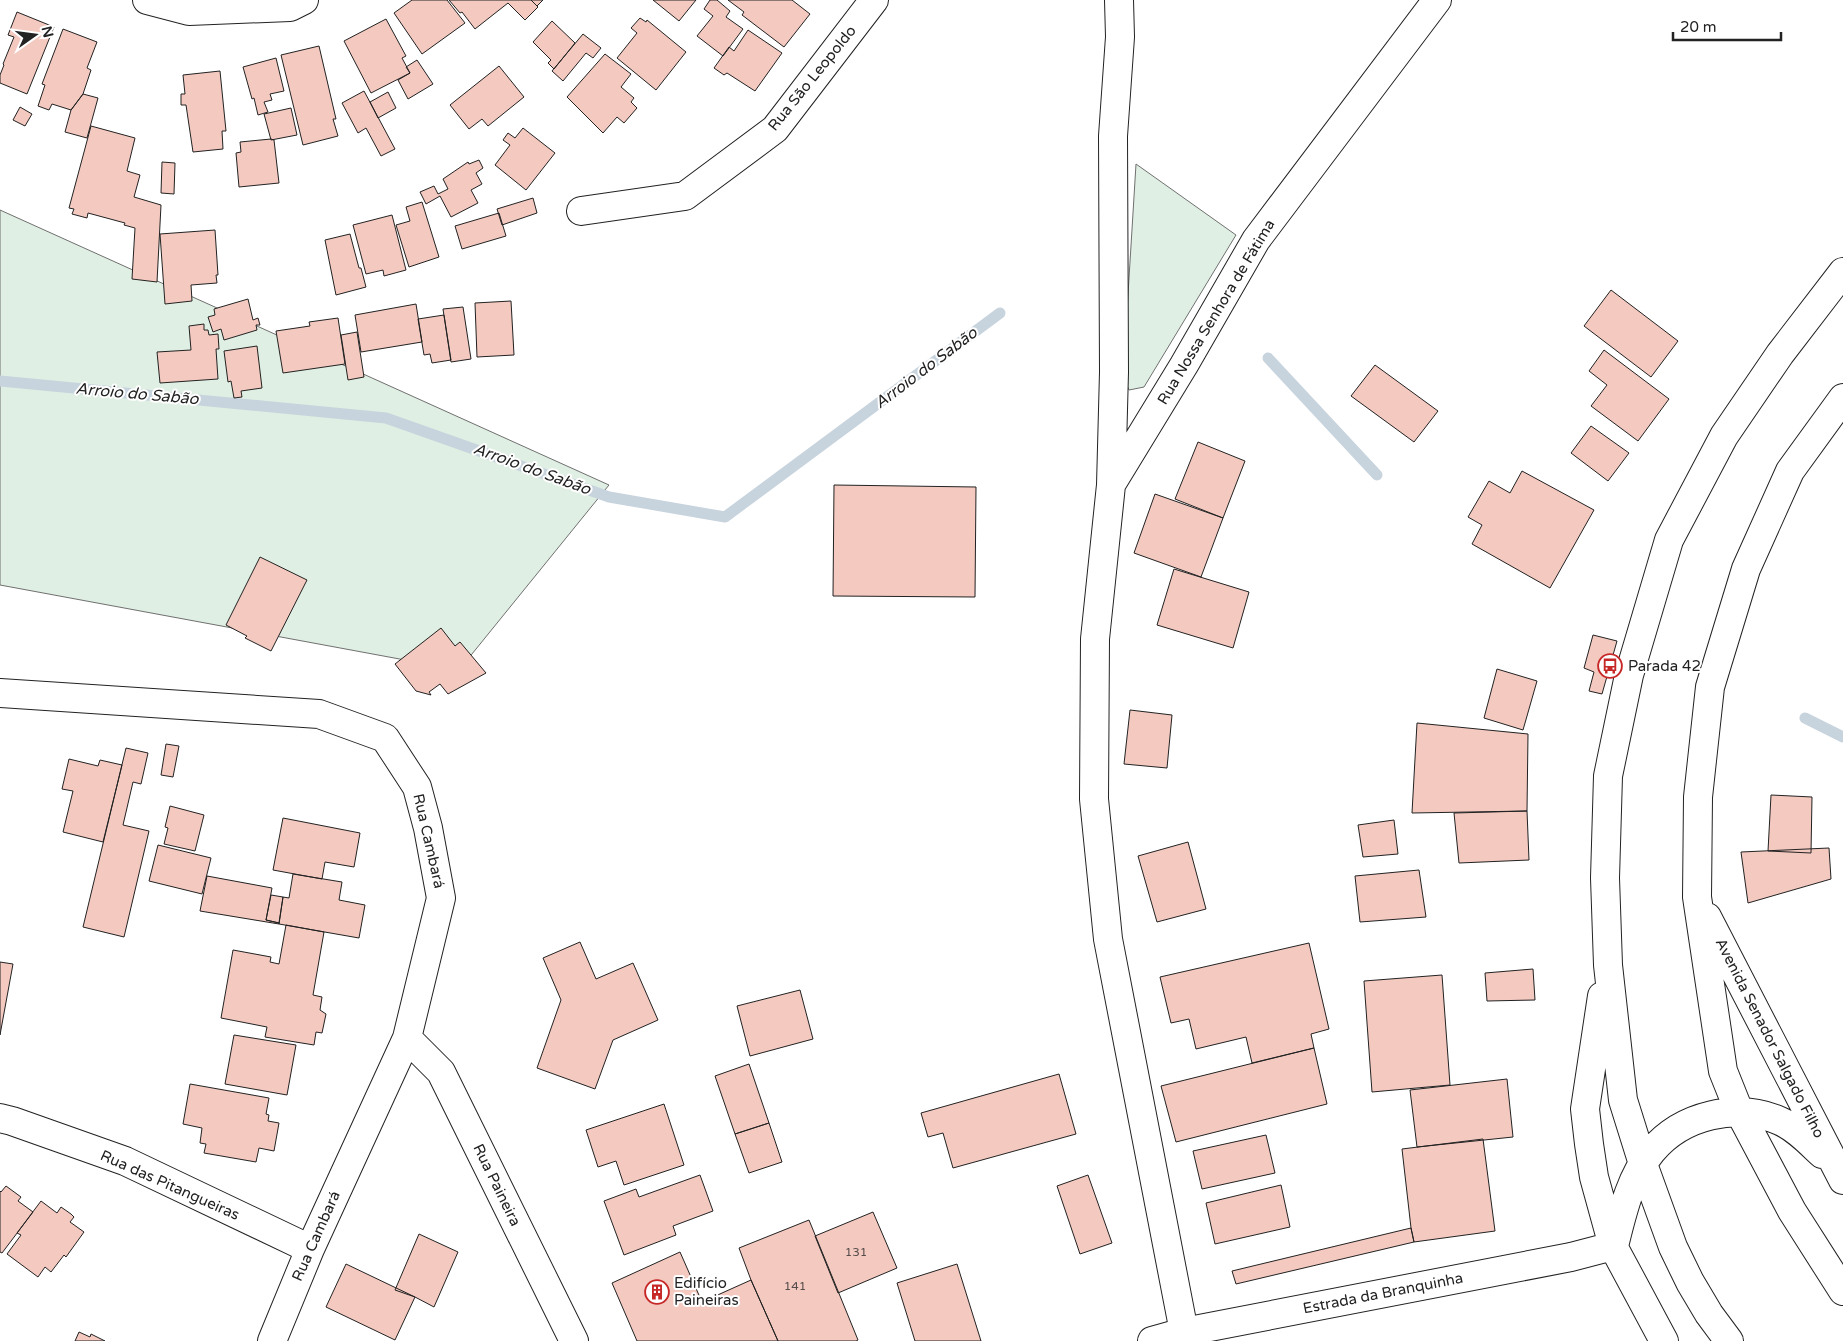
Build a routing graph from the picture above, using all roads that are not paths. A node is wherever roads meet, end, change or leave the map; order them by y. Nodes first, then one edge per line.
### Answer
1 (147, 0) edge
2 (304, 0) edge
3 (874, 0) edge
4 (1119, 0) edge
5 (1437, 0) edge
6 (581, 211) dead end
7 (1843, 272) edge
8 (1843, 398) edge
9 (1111, 485) junction
10 (0, 693) edge
11 (1697, 897) junction
12 (1608, 965) junction
13 (407, 1038) junction
14 (1739, 1111) junction
15 (0, 1118) edge
16 (1643, 1164) junction
17 (1839, 1173) edge
18 (1614, 1246) junction
19 (310, 1249) junction
20 (1843, 1291) edge
21 (1183, 1336) edge
22 (272, 1341) edge
23 (574, 1341) edge
24 (1152, 1341) edge
25 (1664, 1341) edge
26 (1729, 1341) edge

1 - 2 street
3 - 6 street, Rua São Leopoldo
4 - 9 street
5 - 9 street, Rua Nossa Senhora de Fátima
7 - 12 street
8 - 11 street, Avenida Senador Salgado Filho
9 - 21 street
10 - 13 street, Rua Cambará
11 - 14 street, Avenida Senador Salgado Filho
11 - 17 street, Avenida Senador Salgado Filho
12 - 16 street
12 - 18 street
13 - 19 street, Rua Cambará
13 - 23 street, Rua Paineira
14 - 16 street
14 - 17 street
14 - 20 street, Avenida Senador Salgado Filho
15 - 19 street, Rua das Pitangueiras
16 - 18 street
16 - 26 street
18 - 21 street, Estrada da Branquinha
18 - 25 street
19 - 22 street, Rua Cambará
21 - 24 street, Estrada da Branquinha

